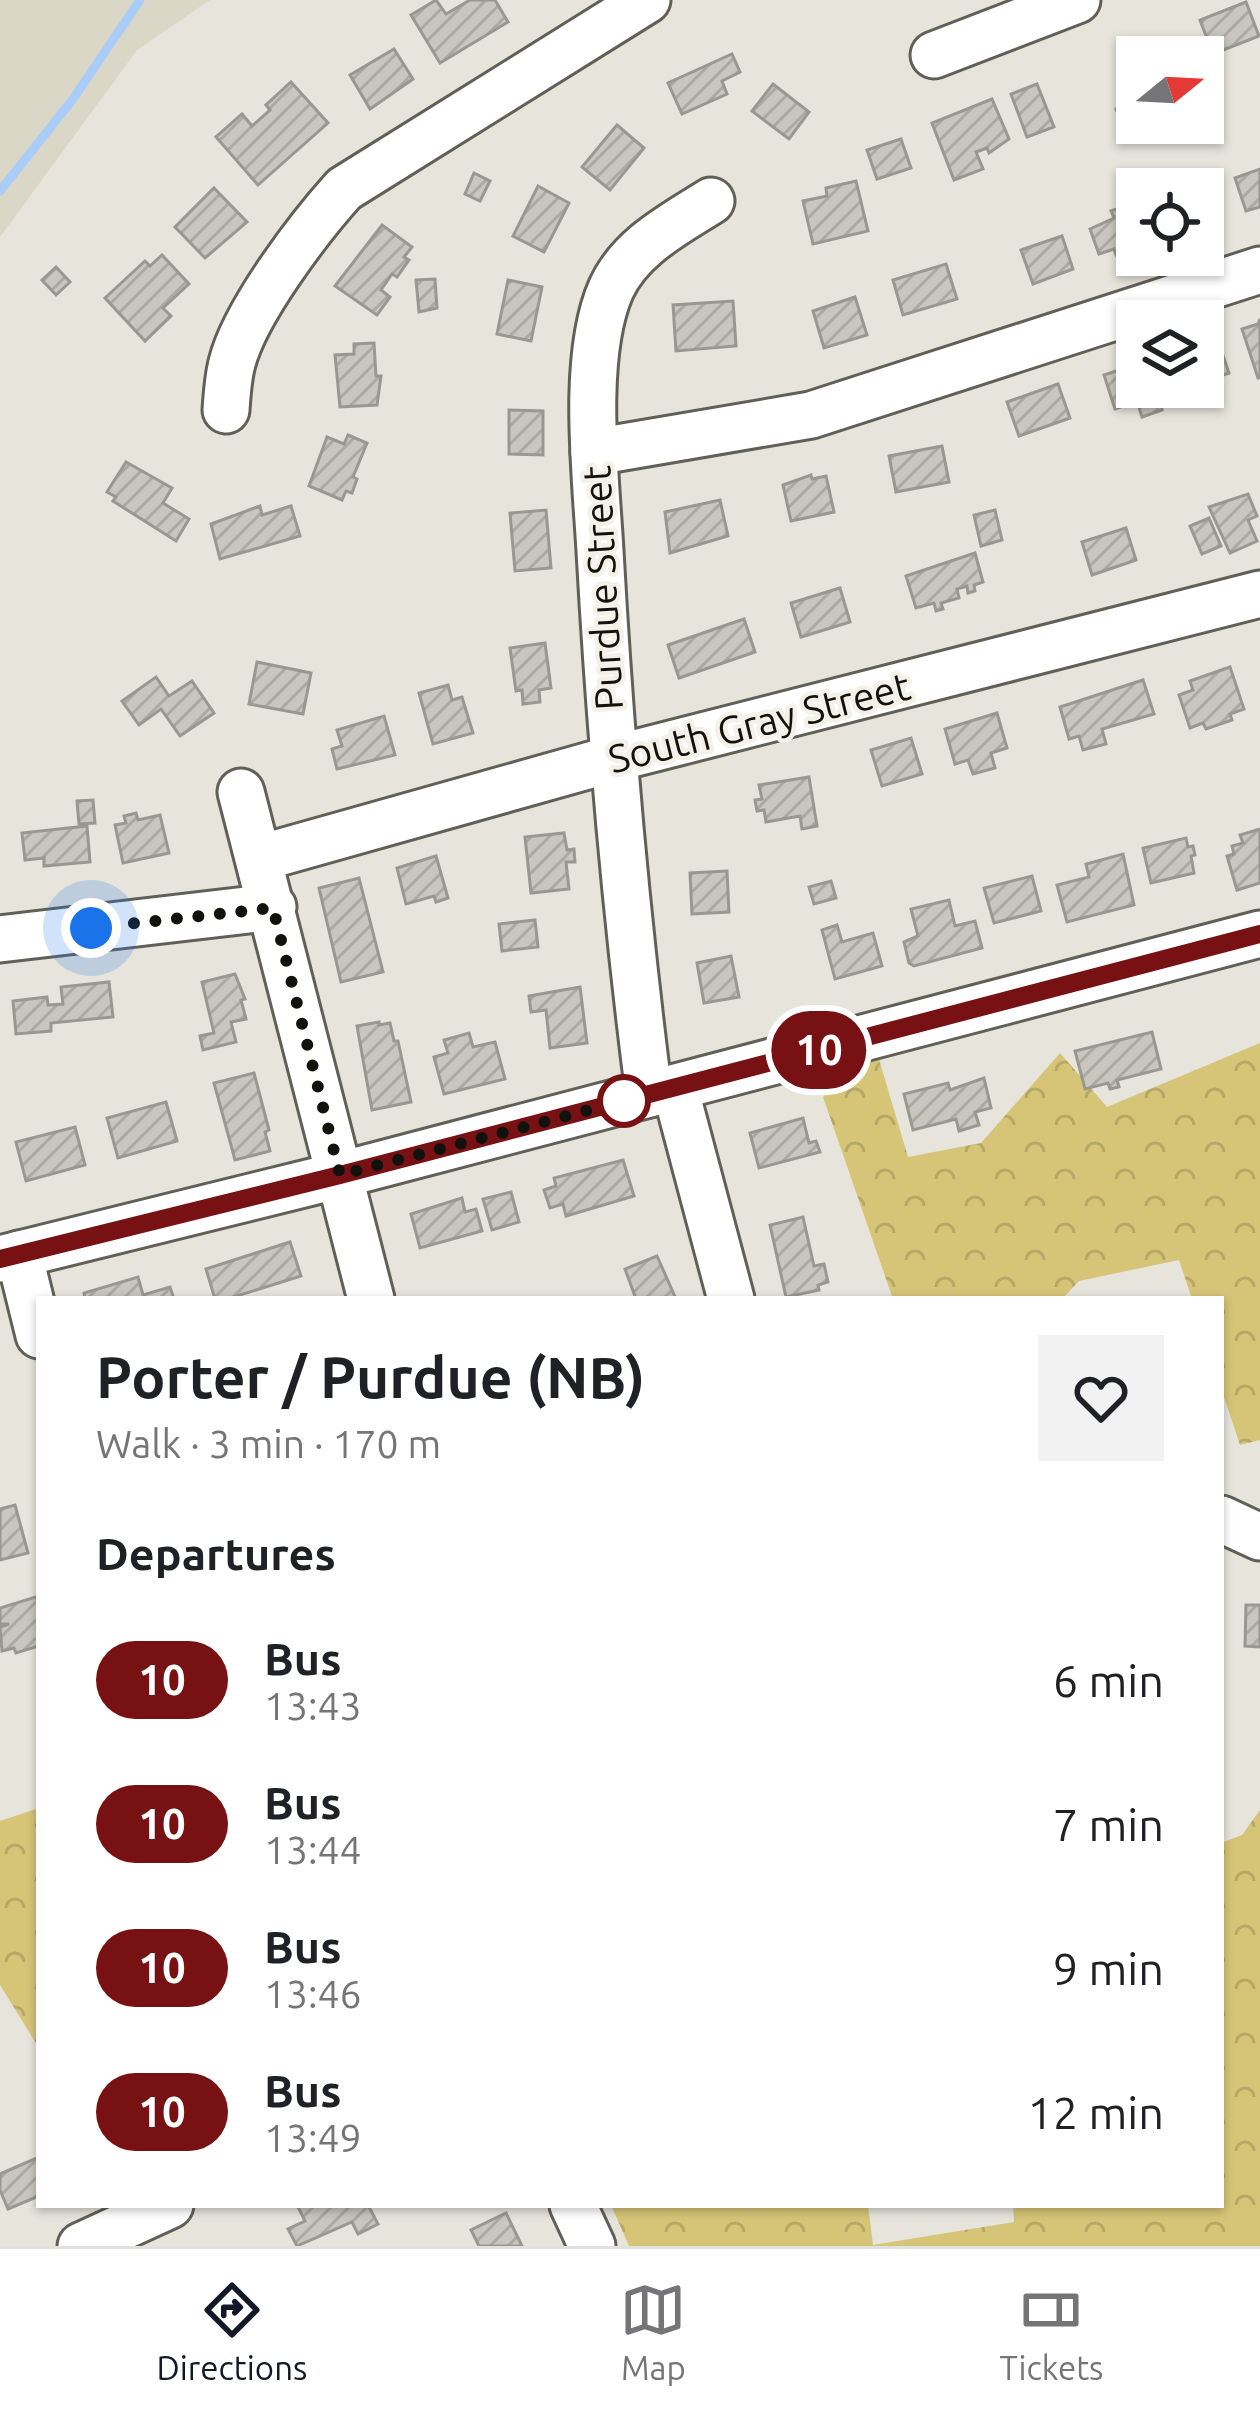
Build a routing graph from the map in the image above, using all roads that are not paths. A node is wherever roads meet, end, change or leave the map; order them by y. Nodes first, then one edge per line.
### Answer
1 (647, 0) edge
2 (1076, 0) edge
3 (934, 55) dead end
4 (711, 201) dead end
5 (1260, 270) edge
6 (226, 410) dead end
7 (594, 452) junction
8 (1260, 594) edge
9 (612, 759) junction
10 (242, 792) dead end
11 (260, 858) junction
12 (273, 908) junction
13 (1260, 934) edge
14 (0, 939) edge
15 (662, 1091) junction
16 (340, 1175) junction
17 (10, 1257) edge
18 (370, 1296) edge
19 (730, 1296) edge
20 (36, 1327) edge
21 (1224, 1520) edge
22 (1260, 1537) edge
23 (163, 2208) edge
24 (574, 2208) edge
25 (81, 2246) edge
26 (592, 2246) edge

1 - 6 street
2 - 3 street
4 - 7 street, Purdue Street
5 - 7 street
7 - 9 street, Purdue Street
8 - 9 street, South Gray Street
9 - 11 street, South Gray Street
9 - 15 street, Purdue Street
10 - 11 street
11 - 12 street
12 - 14 street
12 - 16 street
13 - 15 street
15 - 16 street
15 - 19 street, Purdue Street
16 - 17 street
16 - 18 street
17 - 20 street
21 - 22 street
23 - 25 street
24 - 26 street

